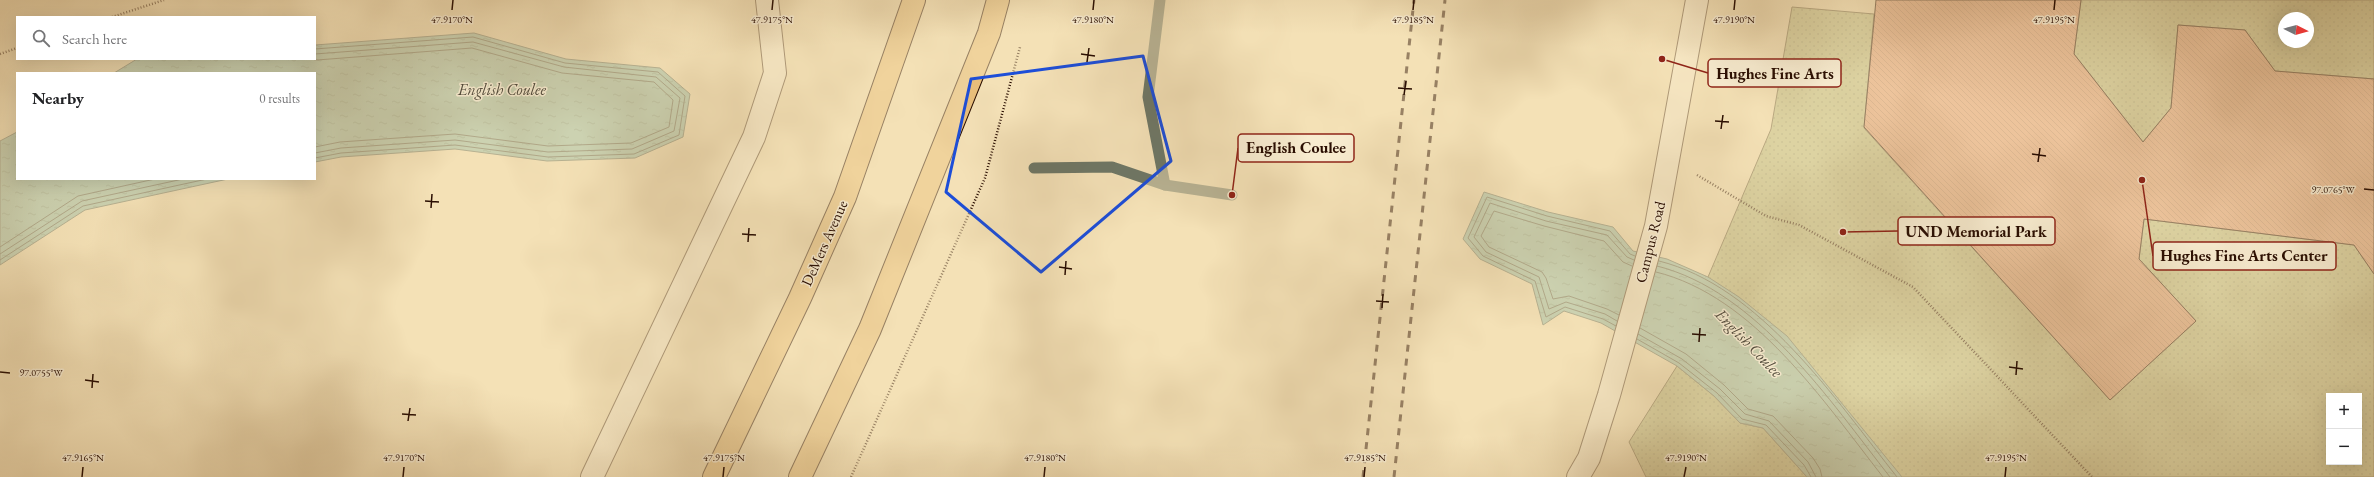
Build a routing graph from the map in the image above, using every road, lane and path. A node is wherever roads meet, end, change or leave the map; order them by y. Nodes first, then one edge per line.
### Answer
1 (164, 0) edge
2 (767, 0) edge
3 (914, 0) edge
4 (998, 0) edge
5 (1697, 0) edge
6 (115, 16) edge
7 (1022, 39) dead end
8 (16, 48) edge
9 (0, 54) edge
10 (1697, 175) dead end
11 (592, 477) edge
12 (714, 477) edge
13 (800, 477) edge
14 (851, 477) edge
15 (1578, 477) edge
16 (2092, 477) edge

1 - 6 path
2 - 11 street
3 - 12 main road, DeMers Avenue
4 - 13 main road
5 - 15 street, Campus Road
7 - 14 path
8 - 9 path
10 - 16 path

